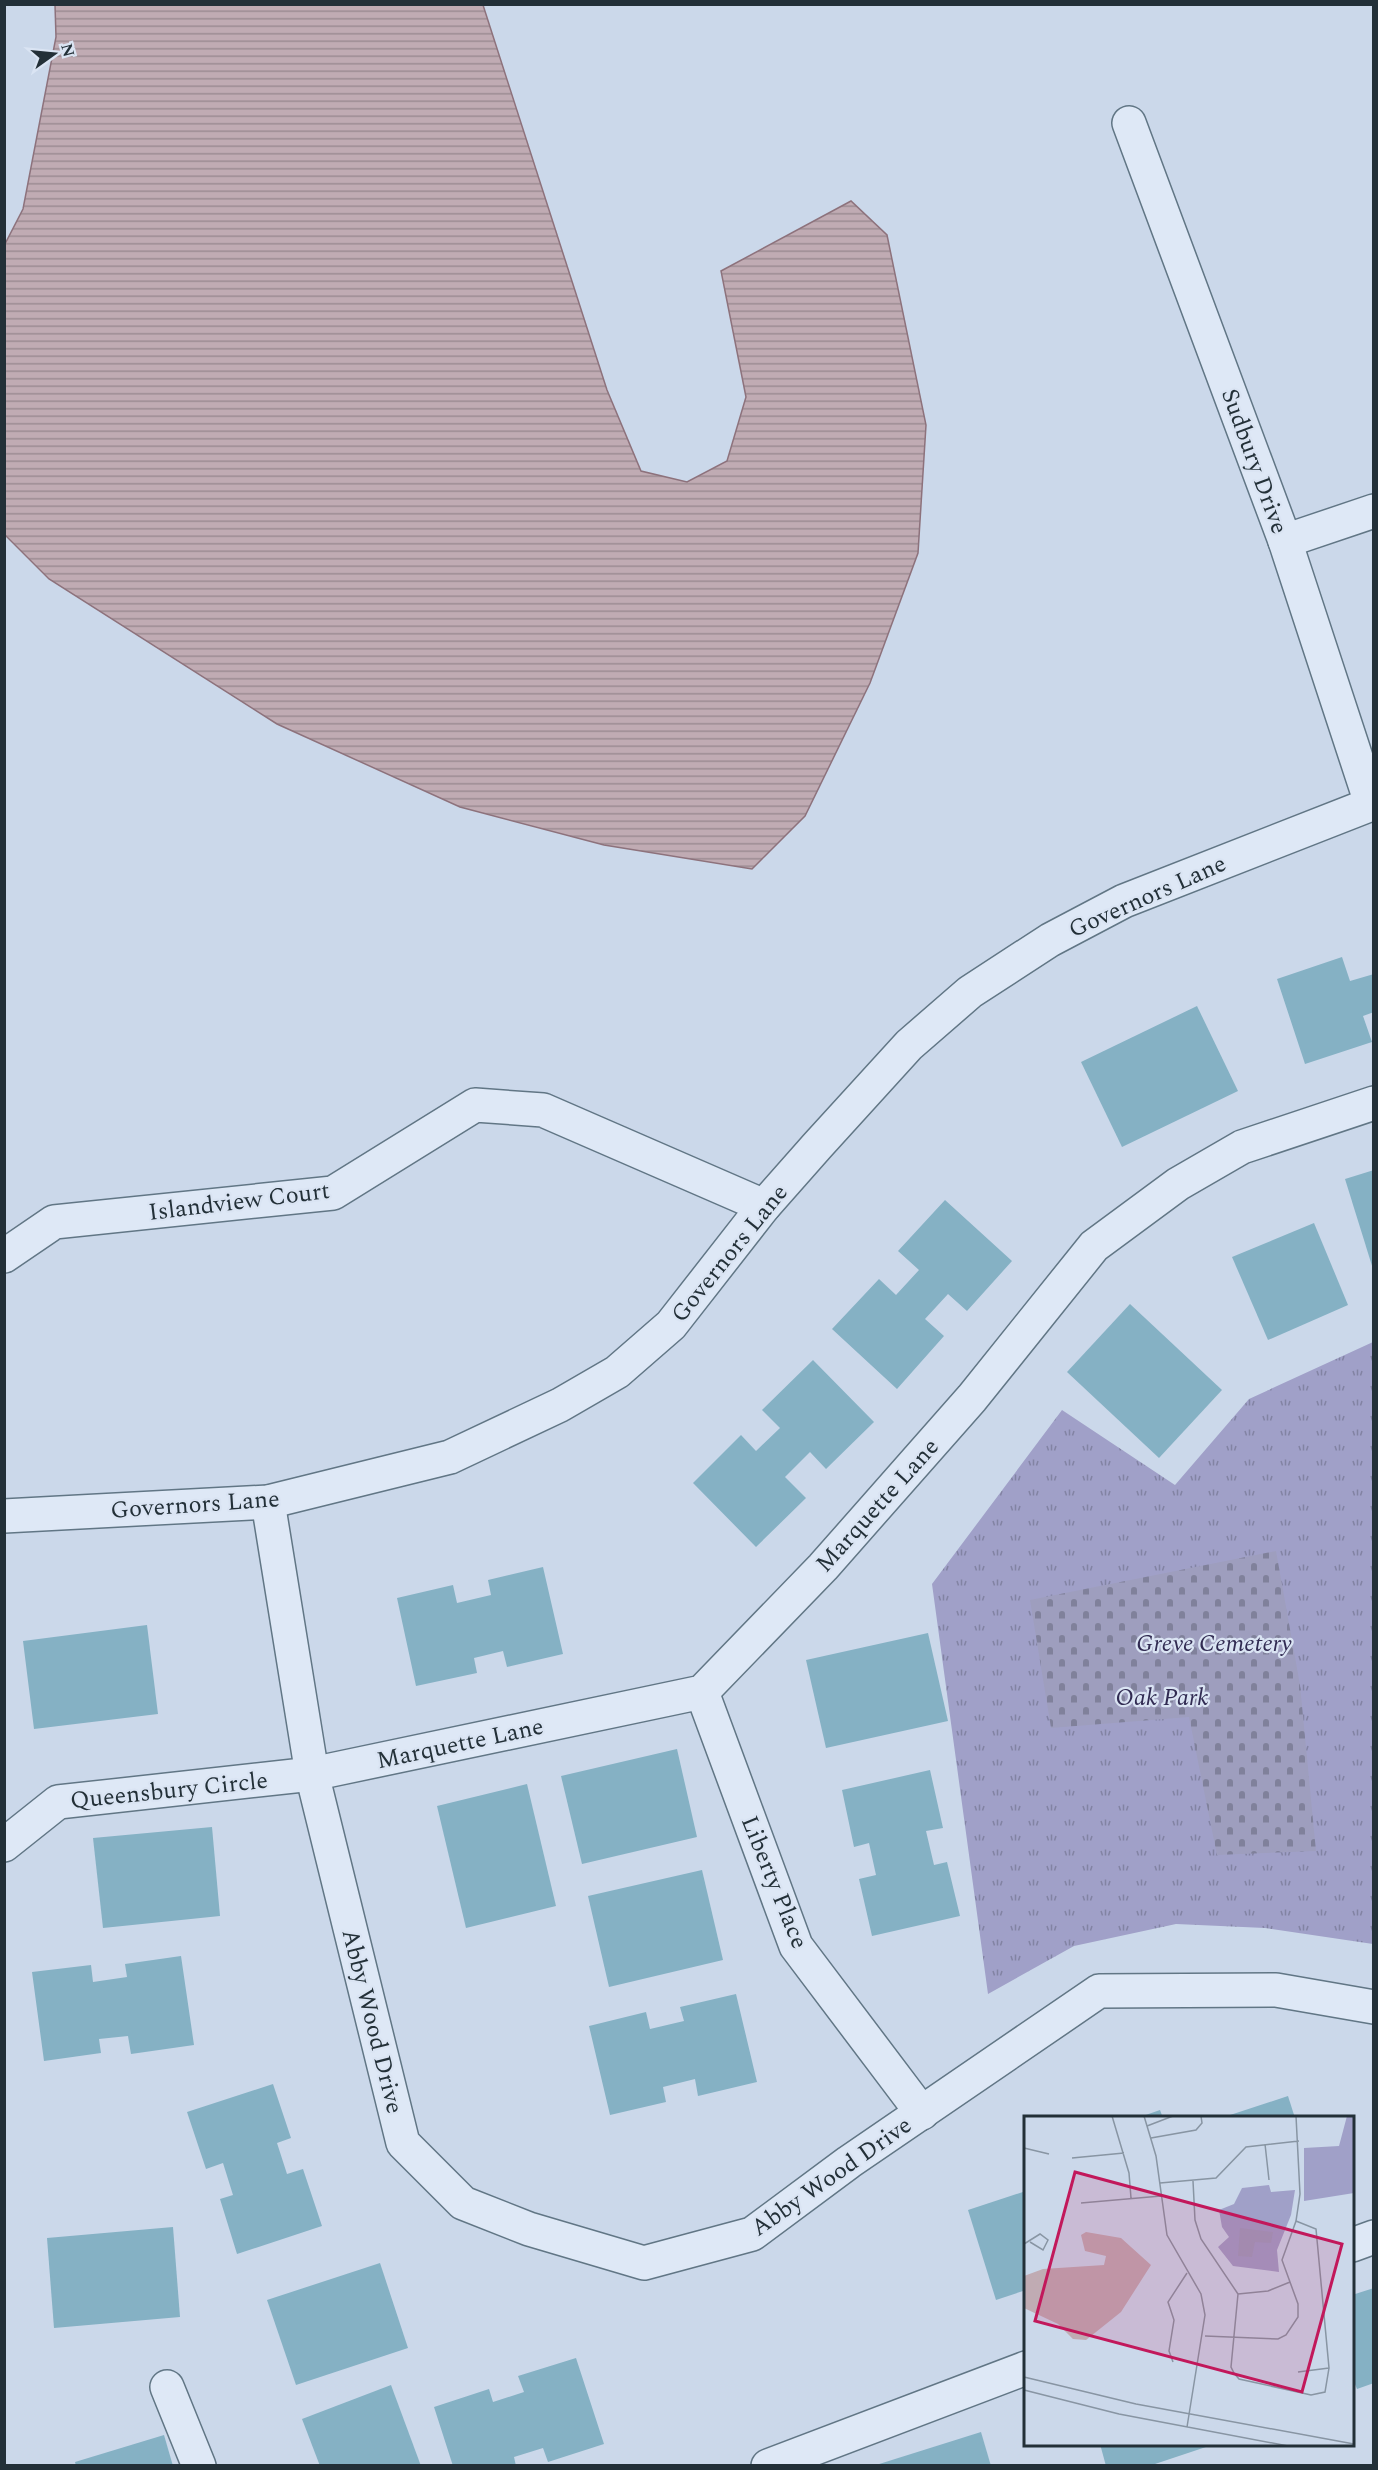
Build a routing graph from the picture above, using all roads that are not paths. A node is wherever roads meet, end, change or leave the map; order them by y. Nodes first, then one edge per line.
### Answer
1 (1129, 123) dead end
2 (1374, 510) edge
3 (1285, 541) junction
4 (1372, 803) edge
5 (1374, 1103) edge
6 (764, 1206) junction
7 (4, 1256) edge
8 (268, 1502) junction
9 (4, 1516) edge
10 (702, 1692) junction
11 (312, 1774) junction
12 (4, 1845) edge
13 (1374, 2007) edge
14 (922, 2113) junction
15 (1374, 2237) edge
16 (1354, 2245) edge
17 (1024, 2369) edge
18 (167, 2387) dead end
19 (199, 2466) edge
20 (768, 2466) edge

1 - 3 street, Sudbury Drive
2 - 3 street
3 - 4 street, Sudbury Drive
4 - 6 street, Governors Lane
5 - 10 street, Marquette Lane
6 - 7 street, Islandview Court
6 - 8 street, Governors Lane
8 - 9 street, Governors Lane
8 - 11 street, Abby Wood Drive
10 - 11 street, Marquette Lane
10 - 14 street, Liberty Place
11 - 12 street, Queensbury Circle
11 - 14 street, Abby Wood Drive
13 - 14 street, Abby Wood Drive
15 - 16 street
17 - 20 street
18 - 19 street

